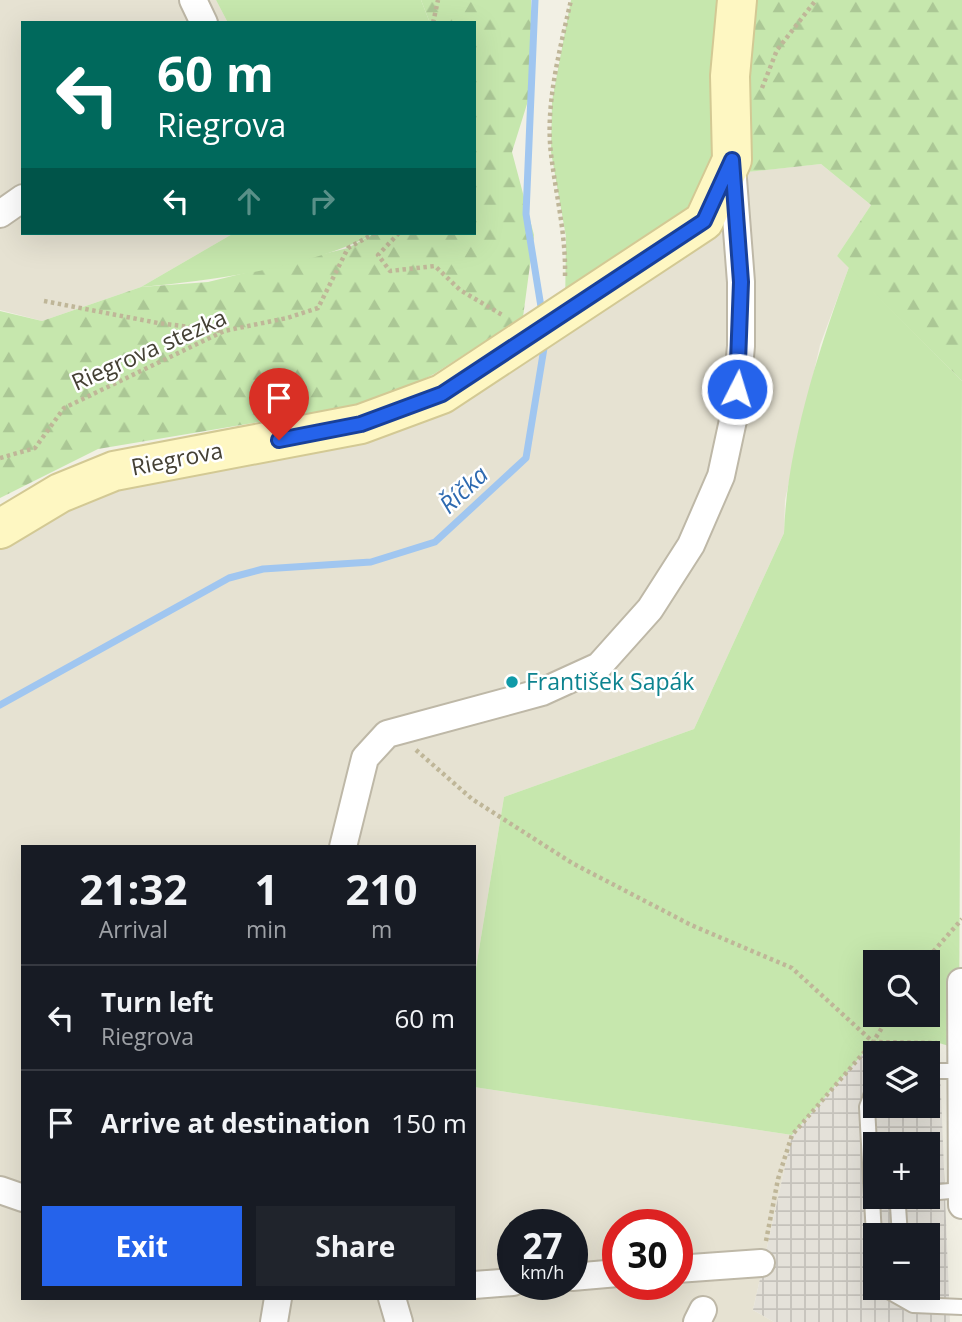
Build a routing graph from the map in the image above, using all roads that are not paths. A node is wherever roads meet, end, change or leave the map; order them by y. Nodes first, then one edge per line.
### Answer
1 (193, 0) edge
2 (737, 0) edge
3 (203, 21) edge
4 (732, 160) junction
5 (21, 199) edge
6 (0, 214) edge
7 (0, 529) edge
8 (343, 845) edge
9 (961, 995) edge
10 (959, 1060) junction
11 (940, 1067) edge
12 (868, 1118) edge
13 (0, 1190) edge
14 (961, 1190) edge
15 (940, 1192) edge
16 (21, 1197) edge
17 (962, 1205) edge
18 (873, 1223) edge
19 (762, 1258) road end
20 (693, 1267) edge
21 (497, 1283) edge
22 (476, 1285) edge
23 (278, 1300) edge
24 (393, 1300) edge
25 (908, 1300) edge
26 (962, 1307) edge
27 (274, 1322) edge
28 (399, 1322) edge

1 - 3 street
2 - 4 street
4 - 7 street, Riegrova
4 - 8 street
5 - 6 street
9 - 10 street
10 - 11 lane
10 - 14 street
12 - 18 lane
13 - 16 street
14 - 15 lane
14 - 17 street
19 - 20 street
21 - 22 street
23 - 27 street
24 - 28 street
25 - 26 lane

